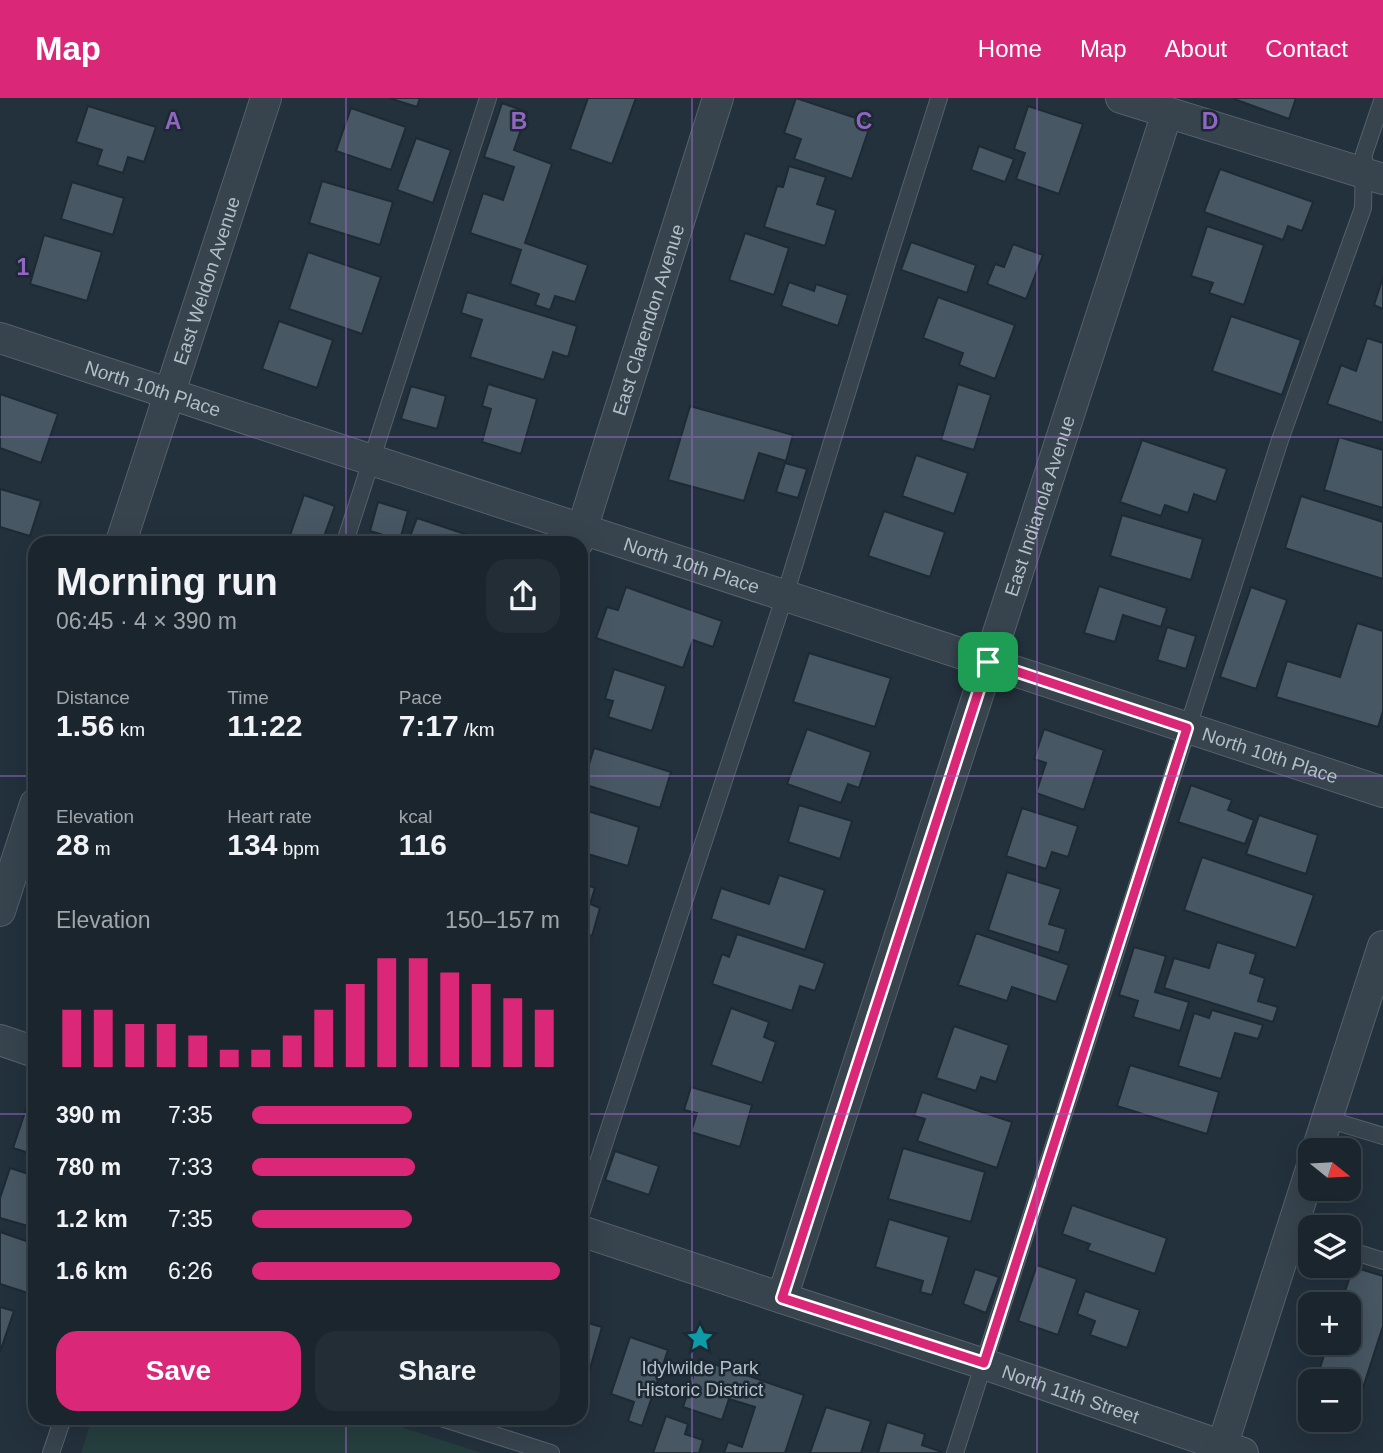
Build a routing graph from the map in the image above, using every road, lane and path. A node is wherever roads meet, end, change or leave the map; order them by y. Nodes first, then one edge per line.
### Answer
1 (266, 98) edge
2 (488, 98) edge
3 (718, 98) edge
4 (939, 98) edge
5 (1121, 98) edge
6 (1382, 98) edge
7 (1167, 113) junction
8 (1373, 176) edge
9 (0, 338) edge
10 (170, 394) junction
11 (371, 460) junction
12 (123, 536) edge
13 (347, 536) edge
14 (580, 536) edge
15 (588, 538) edge
16 (785, 595) junction
17 (988, 662) junction
18 (1187, 728) junction
19 (1383, 792) edge
20 (28, 825) edge
21 (0, 911) edge
22 (1383, 946) edge
23 (0, 1040) edge
24 (28, 1050) edge
25 (1327, 1119) junction
26 (1383, 1136) edge
27 (1321, 1138) edge
28 (588, 1193) edge
29 (588, 1233) edge
30 (1298, 1243) edge
31 (1361, 1254) edge
32 (1383, 1261) edge
33 (782, 1298) junction
34 (984, 1363) junction
35 (61, 1425) edge
36 (463, 1425) edge
37 (1228, 1451) edge
38 (51, 1453) edge
39 (551, 1453) edge
40 (954, 1453) edge

1 - 10 street, East Weldon Avenue
2 - 11 lane
3 - 14 street, East Clarendon Avenue
4 - 16 lane
5 - 7 street
6 - 8 lane
7 - 8 street
7 - 17 street, East Indianola Avenue
8 - 18 lane
9 - 10 street, North 10th Place
10 - 11 street, North 10th Place
10 - 12 street, East Weldon Avenue
11 - 13 lane
11 - 14 street, North 10th Place
15 - 16 street, North 10th Place
16 - 17 street, North 10th Place
16 - 28 lane
17 - 18 street, North 10th Place
17 - 33 street, East Indianola Avenue
18 - 19 street, North 10th Place
18 - 34 lane
20 - 21 street
22 - 25 street
23 - 24 street
25 - 26 lane
25 - 27 street
29 - 33 street, North 11th Street
30 - 37 street
31 - 32 lane
33 - 34 street, North 11th Street
34 - 37 street, North 11th Street
34 - 40 lane
35 - 38 lane
36 - 39 lane

